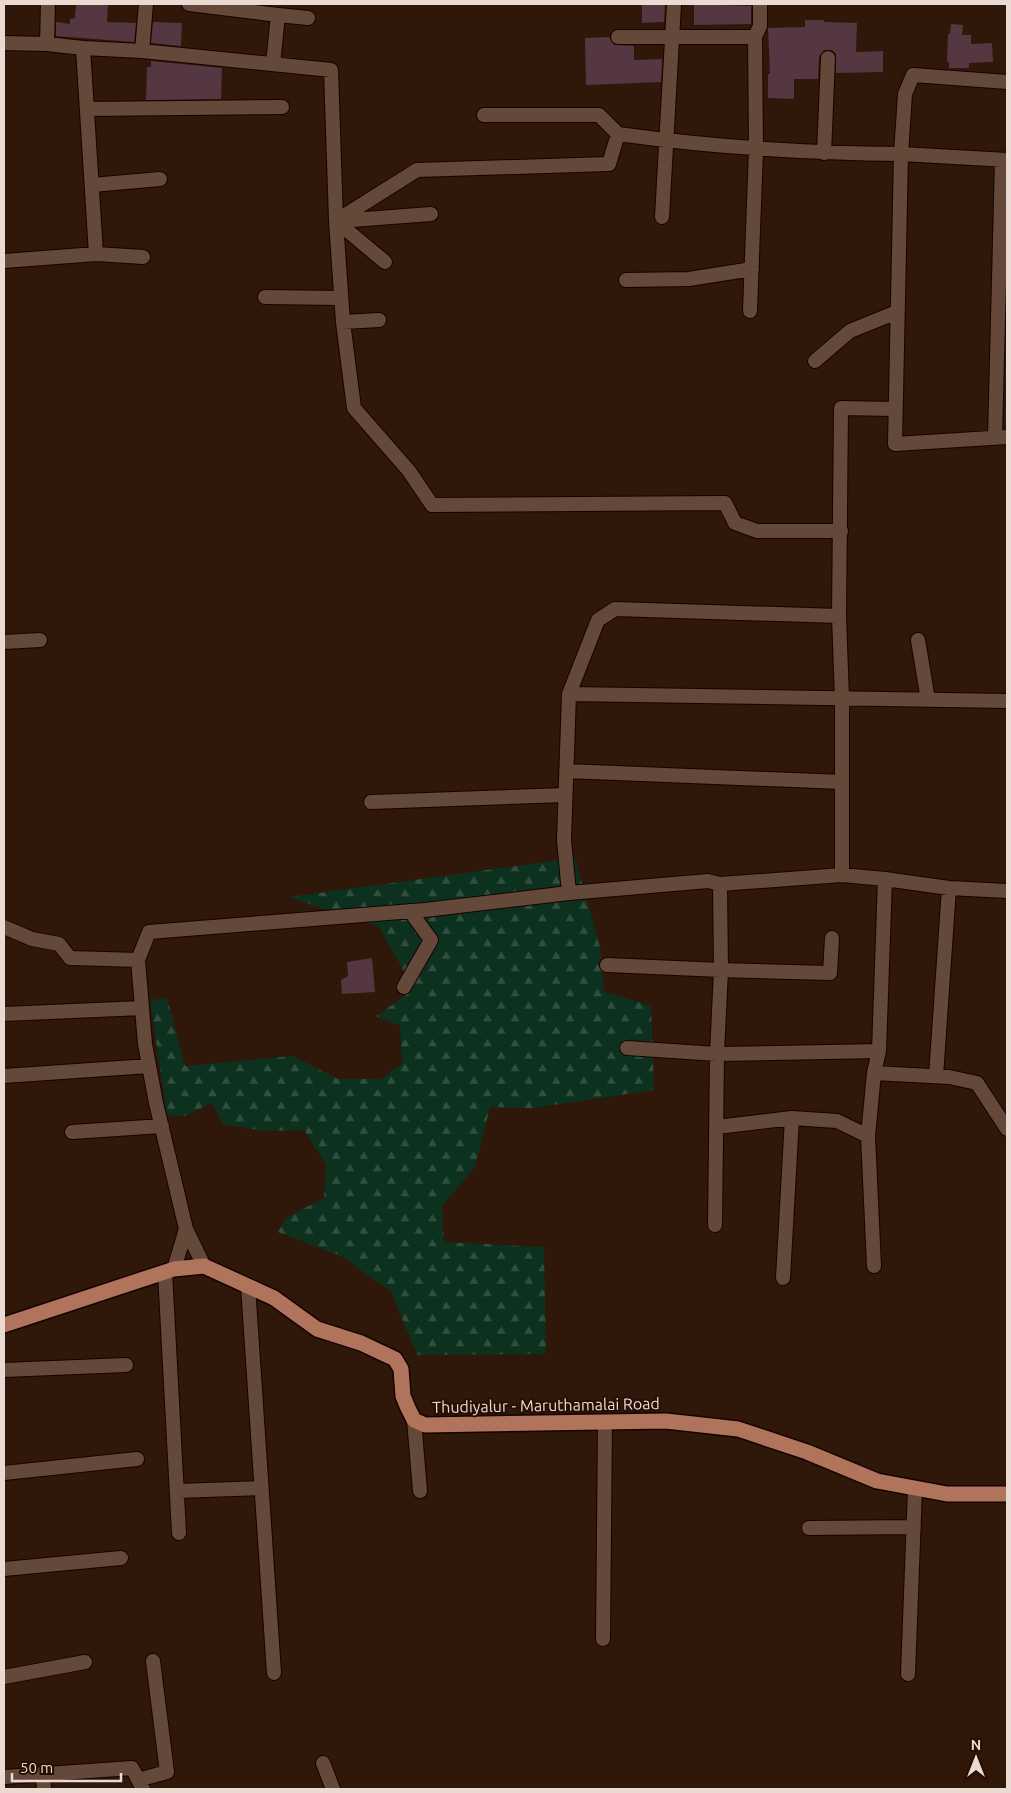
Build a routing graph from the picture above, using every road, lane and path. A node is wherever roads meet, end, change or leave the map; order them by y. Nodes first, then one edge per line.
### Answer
1 (48, 4) edge
2 (146, 4) edge
3 (189, 4) edge
4 (674, 4) edge
5 (760, 4) edge
6 (278, 15) junction
7 (308, 18) dead end
8 (618, 37) dead end
9 (673, 37) junction
10 (756, 37) junction
11 (4, 43) edge
12 (47, 44) junction
13 (83, 48) junction
14 (142, 51) junction
15 (828, 58) dead end
16 (273, 64) junction
17 (1007, 82) edge
18 (282, 107) dead end
19 (87, 109) junction
20 (484, 115) dead end
21 (618, 134) junction
22 (667, 141) junction
23 (756, 149) junction
24 (824, 153) junction
25 (901, 154) junction
26 (1005, 160) edge
27 (160, 179) dead end
28 (92, 184) junction
29 (431, 214) dead end
30 (662, 217) dead end
31 (336, 222) junction
32 (96, 254) junction
33 (143, 257) dead end
34 (4, 261) edge
35 (386, 262) dead end
36 (752, 269) junction
37 (626, 280) dead end
38 (265, 297) dead end
39 (341, 298) junction
40 (750, 311) dead end
41 (897, 312) junction
42 (379, 320) dead end
43 (343, 322) junction
44 (815, 361) dead end
45 (895, 408) junction
46 (1001, 438) edge
47 (841, 531) junction
48 (839, 616) junction
49 (40, 640) dead end
50 (918, 640) dead end
51 (4, 642) edge
52 (569, 694) junction
53 (842, 700) junction
54 (928, 700) junction
55 (1007, 701) edge
56 (566, 771) junction
57 (842, 782) junction
58 (566, 795) junction
59 (370, 802) dead end
60 (842, 875) junction
61 (885, 879) junction
62 (720, 884) junction
63 (949, 888) junction
64 (1007, 891) edge
65 (569, 893) junction
66 (410, 911) junction
67 (4, 927) edge
68 (832, 938) dead end
69 (138, 960) junction
70 (607, 965) dead end
71 (721, 970) junction
72 (404, 987) dead end
73 (142, 1008) junction
74 (4, 1014) edge
75 (627, 1048) dead end
76 (879, 1051) junction
77 (717, 1054) junction
78 (150, 1066) junction
79 (874, 1073) junction
80 (4, 1076) edge
81 (936, 1076) junction
82 (792, 1118) junction
83 (162, 1126) junction
84 (717, 1127) junction
85 (1007, 1129) edge
86 (72, 1132) dead end
87 (868, 1136) junction
88 (715, 1226) dead end
89 (186, 1229) junction
90 (204, 1266) junction
91 (874, 1266) dead end
92 (169, 1271) junction
93 (783, 1278) dead end
94 (248, 1286) junction
95 (4, 1325) edge
96 (126, 1365) dead end
97 (4, 1370) edge
98 (414, 1420) junction
99 (605, 1422) junction
100 (137, 1459) dead end
101 (4, 1473) edge
102 (261, 1488) junction
103 (915, 1488) junction
104 (420, 1491) dead end
105 (177, 1492) junction
106 (1007, 1494) edge
107 (914, 1527) junction
108 (809, 1528) dead end
109 (179, 1533) dead end
110 (121, 1558) dead end
111 (4, 1568) edge
112 (603, 1639) dead end
113 (153, 1661) dead end
114 (85, 1662) dead end
115 (274, 1672) dead end
116 (908, 1674) dead end
117 (4, 1677) edge
118 (323, 1763) dead end
119 (43, 1774) junction
120 (4, 1777) edge
121 (141, 1784) edge
122 (44, 1789) edge
123 (332, 1789) edge

1 - 12 street
2 - 14 street
3 - 6 street
4 - 9 street
5 - 10 street
6 - 7 street
6 - 16 street
8 - 9 street
9 - 10 street
9 - 22 street
10 - 23 street
11 - 12 street
12 - 13 street
13 - 14 street
13 - 19 street
14 - 16 street
15 - 24 street
16 - 31 street
17 - 25 street
18 - 19 street
19 - 28 street
20 - 21 street
21 - 22 street
21 - 31 street
22 - 23 street
22 - 30 street
23 - 24 street
23 - 36 street
24 - 25 street
25 - 26 street
25 - 41 street
26 - 46 street
27 - 28 street
28 - 32 street
29 - 31 street
31 - 35 street
31 - 39 street
32 - 33 street
32 - 34 street
36 - 37 street
36 - 40 street
38 - 39 street
39 - 43 street
41 - 44 street
41 - 45 street
42 - 43 street
43 - 47 street
45 - 46 street
45 - 47 street
47 - 48 street
48 - 52 street
48 - 53 street
49 - 51 street
50 - 54 street
52 - 53 street
52 - 56 street
53 - 54 street
53 - 57 street
54 - 55 street
56 - 57 street
56 - 58 street
57 - 60 street
58 - 59 street
58 - 65 street
60 - 61 street
60 - 62 street
61 - 63 street
61 - 76 street
62 - 65 street
62 - 71 street
63 - 64 street
63 - 81 street
65 - 66 street
66 - 69 street
66 - 72 street
67 - 69 street
68 - 71 street
69 - 73 street
70 - 71 street
71 - 77 street
73 - 74 street
73 - 78 street
75 - 77 street
76 - 77 street
76 - 79 street
77 - 84 street
78 - 80 street
78 - 83 street
79 - 81 street
79 - 87 street
81 - 85 street
82 - 84 street
82 - 87 street
82 - 93 street
83 - 86 street
83 - 89 street
84 - 88 street
87 - 91 street
89 - 90 street
89 - 92 street
90 - 92 main road
90 - 94 main road, Thudiyalur - Maruthamalai Road
92 - 95 main road
92 - 105 street
94 - 98 main road, Thudiyalur - Maruthamalai Road
94 - 102 street
96 - 97 street
98 - 99 main road, Thudiyalur - Maruthamalai Road
98 - 104 street
99 - 103 main road, Thudiyalur - Maruthamalai Road
99 - 112 street
100 - 101 street
102 - 105 street
102 - 115 street
103 - 106 main road, Thudiyalur - Maruthamalai Road
103 - 107 street
105 - 109 street
107 - 108 street
107 - 116 street
110 - 111 street
113 - 121 street
114 - 117 street
118 - 123 street
119 - 120 street
119 - 121 street
119 - 122 street

